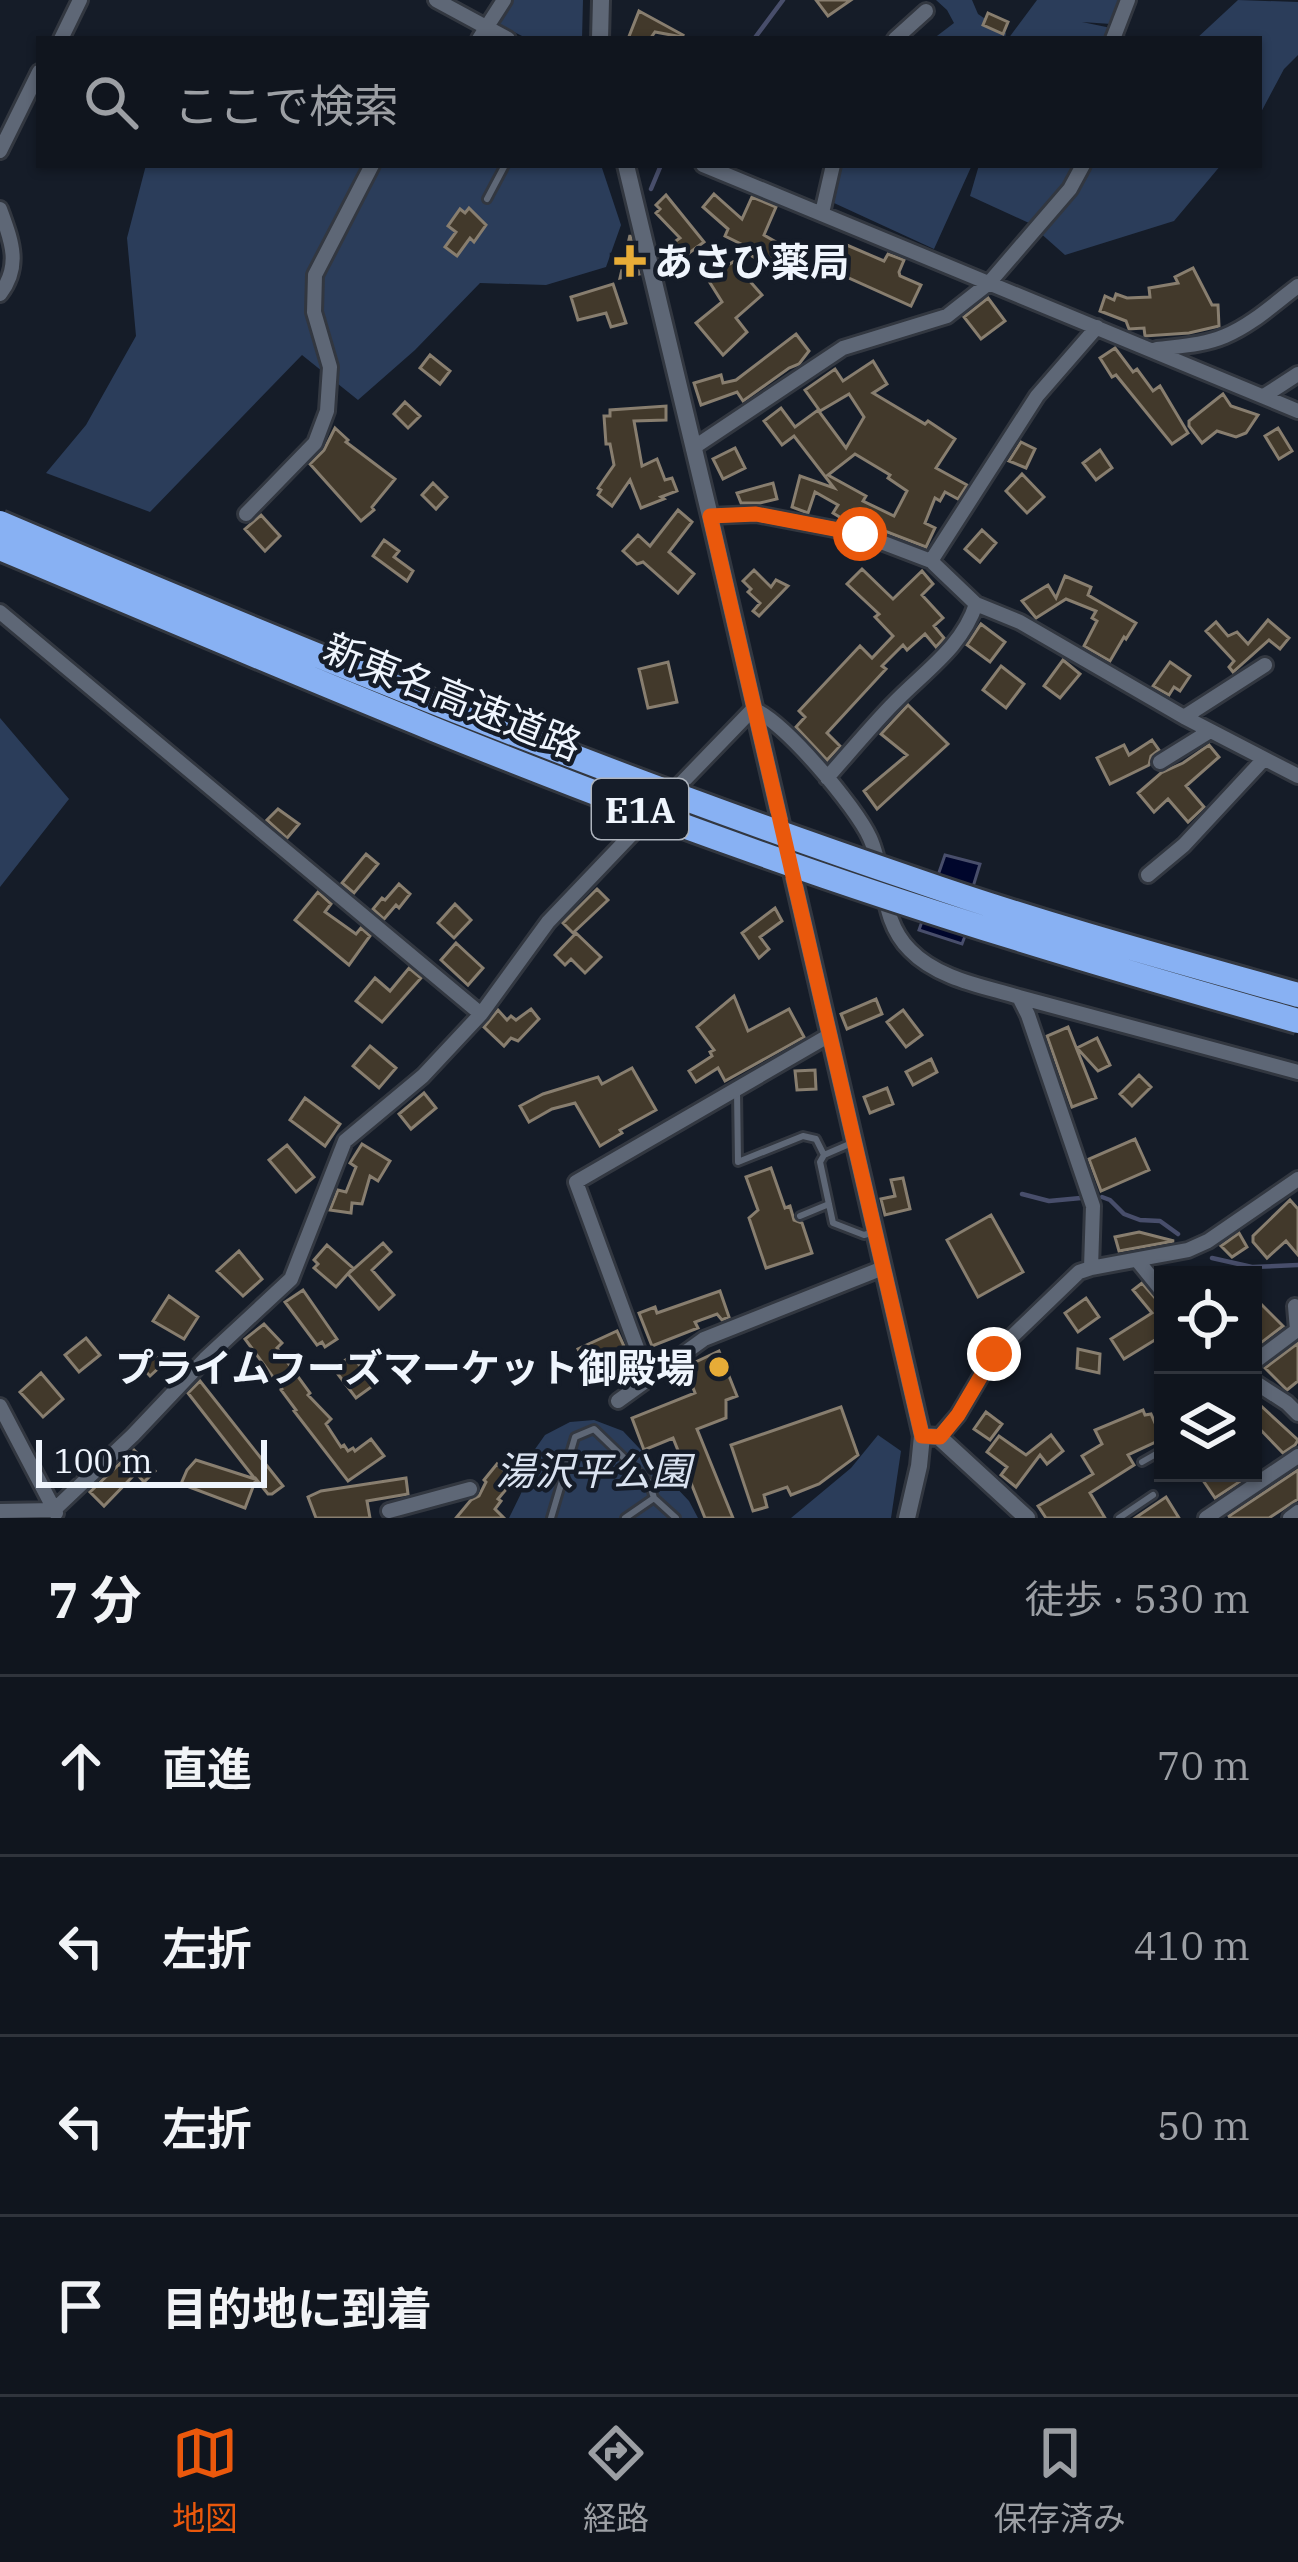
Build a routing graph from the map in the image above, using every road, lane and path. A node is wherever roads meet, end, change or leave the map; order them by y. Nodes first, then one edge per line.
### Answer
1 (80, 0) edge
2 (436, 0) edge
3 (504, 0) edge
4 (601, 0) edge
5 (1128, 0) edge
6 (926, 11) dead end
7 (483, 33) edge
8 (62, 36) edge
9 (600, 36) edge
10 (898, 36) edge
11 (1114, 36) edge
12 (36, 78) edge
13 (0, 151) edge
14 (370, 168) edge
15 (504, 168) edge
16 (627, 168) edge
17 (710, 168) edge
18 (832, 168) edge
19 (1081, 168) edge
20 (488, 199) dead end
21 (0, 209) edge
22 (822, 213) junction
23 (989, 283) junction
24 (1298, 286) edge
25 (0, 294) edge
26 (1097, 327) junction
27 (1152, 349) junction
28 (1298, 374) edge
29 (1264, 396) junction
30 (1298, 411) edge
31 (693, 448) junction
32 (246, 514) dead end
33 (710, 516) junction
34 (0, 523) edge
35 (0, 548) edge
36 (931, 561) junction
37 (976, 604) junction
38 (0, 612) edge
39 (1264, 665) dead end
40 (753, 709) junction
41 (1184, 717) junction
42 (1210, 730) junction
43 (1264, 760) junction
44 (1160, 762) dead end
45 (1298, 776) edge
46 (827, 778) junction
47 (1148, 875) dead end
48 (1298, 994) edge
49 (1019, 998) junction
50 (481, 1014) junction
51 (1298, 1021) edge
52 (828, 1036) junction
53 (1298, 1072) edge
54 (737, 1087) junction
55 (854, 1142) junction
56 (824, 1155) junction
57 (1298, 1179) edge
58 (829, 1204) junction
59 (800, 1216) dead end
60 (875, 1232) junction
61 (1137, 1260) junction
62 (883, 1268) junction
63 (1091, 1268) junction
64 (1154, 1281) edge
65 (1295, 1306) edge
66 (1262, 1356) edge
67 (648, 1378) junction
68 (1262, 1391) edge
69 (618, 1401) dead end
70 (1294, 1403) edge
71 (0, 1406) edge
72 (931, 1437) junction
73 (1154, 1455) edge
74 (1298, 1456) edge
75 (1142, 1462) dead end
76 (470, 1489) dead end
77 (1153, 1496) dead end
78 (654, 1498) junction
79 (432, 1501) junction
80 (389, 1510) dead end
81 (0, 1511) edge
82 (1298, 1512) edge
83 (56, 1514) edge
84 (437, 1518) edge
85 (551, 1518) edge
86 (625, 1518) edge
87 (676, 1518) edge
88 (907, 1518) edge
89 (1028, 1518) edge
90 (1119, 1518) edge
91 (1207, 1518) edge
92 (1290, 1518) edge

1 - 8 street
2 - 7 street
3 - 7 street
4 - 9 street
5 - 11 street
6 - 10 street
12 - 13 street
14 - 32 street
15 - 20 lane
16 - 31 street
17 - 22 street
18 - 22 street
19 - 23 street
21 - 25 street
22 - 23 street
23 - 26 street
23 - 31 street
24 - 27 street
26 - 27 street
26 - 36 street
27 - 29 street
28 - 29 street
29 - 30 street
31 - 33 street
33 - 36 street
33 - 40 street
34 - 48 highway, 新東名高速道路 / E1A, bridge
35 - 51 highway, 新東名高速道路 / E1A, bridge
36 - 37 street
37 - 41 street
37 - 46 street
38 - 50 street
39 - 41 street
40 - 46 street
40 - 50 street
40 - 52 street
41 - 42 street
42 - 43 street
42 - 44 street
43 - 45 street
43 - 47 street
46 - 49 street
49 - 53 street
49 - 63 street
50 - 83 street
52 - 54 street
52 - 55 street
54 - 56 lane
54 - 67 street
55 - 56 lane
55 - 60 street
56 - 58 lane
57 - 61 street
58 - 59 lane
58 - 60 lane
60 - 62 street
61 - 63 street
61 - 64 street
62 - 67 street
62 - 72 street
63 - 72 street
65 - 66 street
67 - 69 street
68 - 70 street
71 - 83 street
72 - 88 street
72 - 89 street
73 - 75 lane
74 - 91 street
76 - 79 street
77 - 90 lane
78 - 85 lane
78 - 86 lane
78 - 87 lane
79 - 80 street
79 - 84 street
81 - 83 street
82 - 92 street

